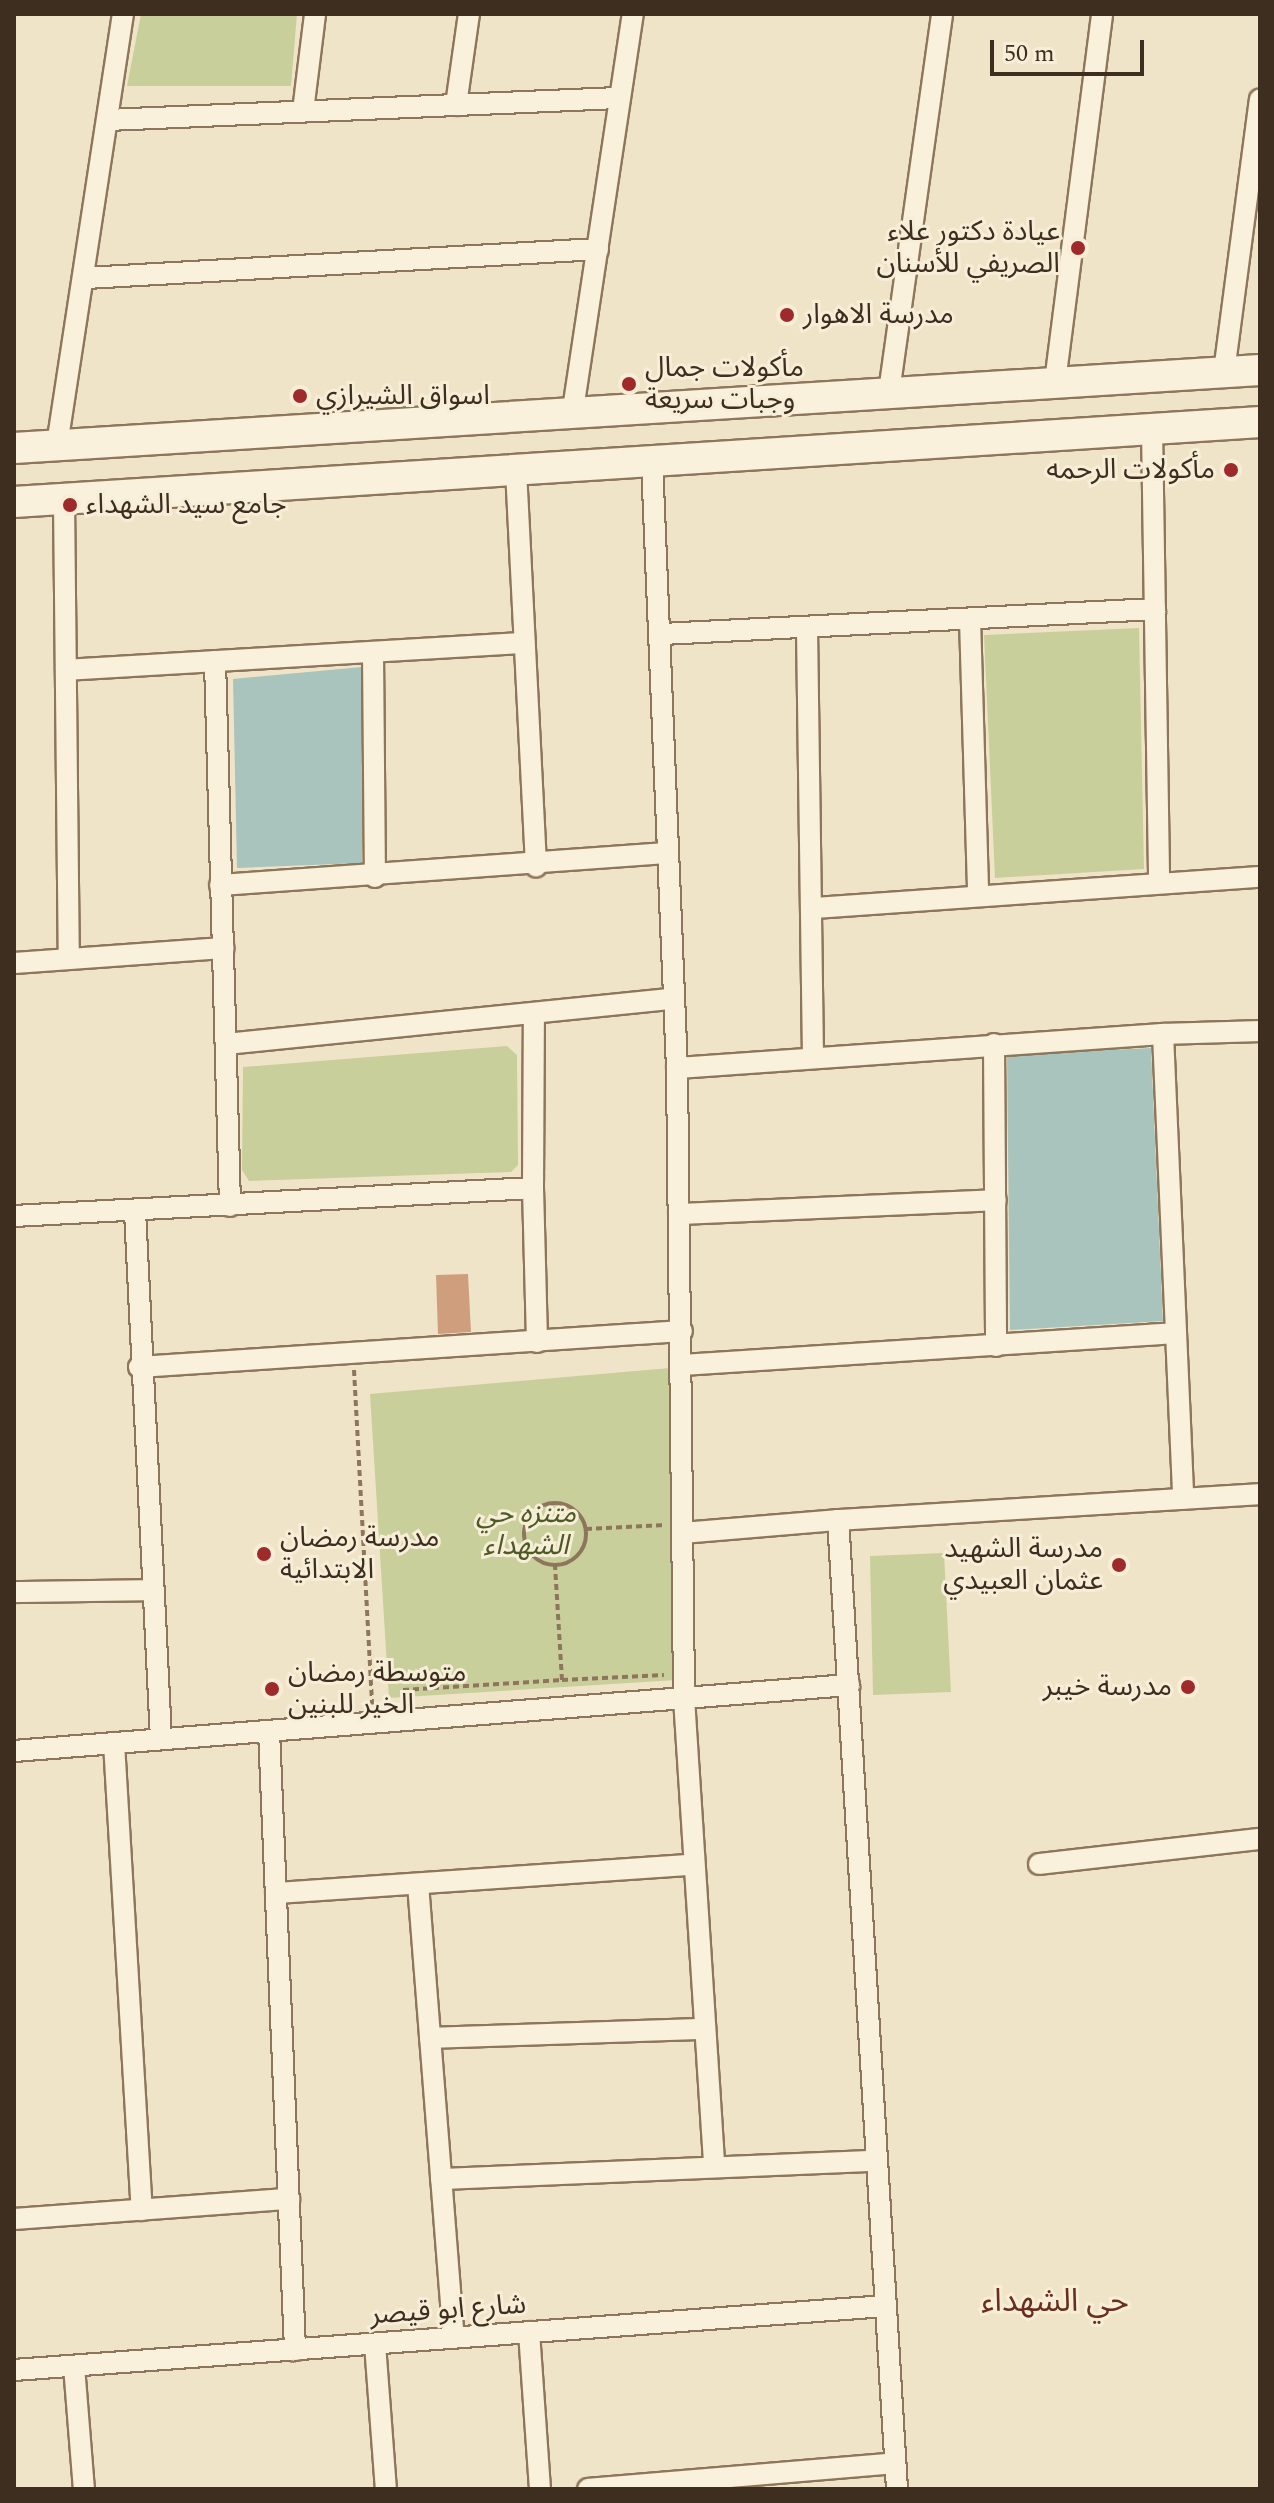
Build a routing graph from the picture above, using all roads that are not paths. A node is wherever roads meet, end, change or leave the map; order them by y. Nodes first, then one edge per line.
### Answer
1 (123, 14) edge
2 (315, 14) edge
3 (469, 14) edge
4 (633, 14) edge
5 (942, 14) edge
6 (1102, 14) edge
7 (619, 98) junction
8 (1260, 99) edge
9 (456, 105) junction
10 (303, 111) junction
11 (108, 120) junction
12 (1252, 202) edge
13 (598, 249) junction
14 (86, 278) junction
15 (1260, 370) edge
16 (1224, 372) junction
17 (1055, 382) junction
18 (889, 392) junction
19 (572, 416) junction
20 (1260, 422) edge
21 (1152, 428) junction
22 (57, 445) junction
23 (14, 448) edge
24 (652, 462) junction
25 (516, 470) junction
26 (64, 499) junction
27 (14, 502) edge
28 (1155, 609) junction
29 (970, 619) junction
30 (807, 628) junction
31 (662, 634) junction
32 (524, 643) junction
33 (373, 653) junction
34 (215, 661) junction
35 (66, 670) junction
36 (667, 853) junction
37 (536, 866) junction
38 (375, 877) junction
39 (1260, 877) edge
40 (1159, 882) junction
41 (220, 885) junction
42 (978, 893) junction
43 (814, 908) junction
44 (223, 948) junction
45 (69, 959) junction
46 (14, 963) edge
47 (672, 999) junction
48 (534, 1018) junction
49 (1260, 1031) edge
50 (1163, 1034) junction
51 (226, 1044) junction
52 (994, 1044) junction
53 (813, 1055) junction
54 (677, 1068) junction
55 (533, 1188) junction
56 (996, 1200) junction
57 (230, 1206) junction
58 (135, 1211) junction
59 (679, 1214) junction
60 (14, 1216) edge
61 (682, 1331) junction
62 (1175, 1333) junction
63 (537, 1342) junction
64 (996, 1346) junction
65 (682, 1365) junction
66 (139, 1367) junction
67 (1260, 1494) edge
68 (1183, 1499) junction
69 (838, 1520) junction
70 (683, 1528) junction
71 (151, 1590) junction
72 (14, 1592) edge
73 (849, 1685) junction
74 (684, 1698) junction
75 (269, 1731) junction
76 (161, 1739) junction
77 (114, 1743) junction
78 (14, 1751) edge
79 (1260, 1839) edge
80 (1039, 1864) dead end
81 (692, 1865) junction
82 (418, 1884) junction
83 (276, 1893) junction
84 (704, 2029) junction
85 (430, 2038) junction
86 (877, 2161) junction
87 (714, 2167) junction
88 (441, 2179) junction
89 (289, 2199) junction
90 (142, 2210) junction
91 (14, 2219) edge
92 (886, 2306) junction
93 (529, 2332) junction
94 (454, 2338) junction
95 (375, 2344) junction
96 (295, 2350) junction
97 (74, 2366) junction
98 (14, 2370) edge
99 (895, 2463) junction
100 (721, 2484) edge
101 (84, 2489) edge
102 (386, 2489) edge
103 (540, 2489) edge
104 (588, 2489) edge
105 (897, 2489) edge

1 - 11 street
2 - 10 street
3 - 9 street
4 - 7 street
5 - 18 street
6 - 17 street
7 - 9 street
7 - 13 street
8 - 12 street
9 - 10 street
10 - 11 street
11 - 14 street
12 - 16 street
13 - 14 street
13 - 19 street
14 - 22 street
15 - 16 main road
16 - 17 main road
17 - 18 main road
18 - 19 main road
19 - 22 main road
20 - 21 main road
21 - 24 main road
21 - 28 street
22 - 23 main road
24 - 25 main road
24 - 31 street
25 - 26 main road
25 - 32 street
26 - 27 main road
26 - 35 street
28 - 29 street
28 - 40 street
29 - 30 street
29 - 42 street
30 - 31 street
30 - 43 street
31 - 36 street
32 - 33 street
32 - 37 street
33 - 34 street
33 - 38 street
34 - 35 street
34 - 41 street
35 - 45 street
36 - 37 street
36 - 47 street
37 - 38 street
38 - 41 street
39 - 40 street
40 - 42 street
41 - 44 street
42 - 43 street
43 - 53 street
44 - 45 street
44 - 51 street
45 - 46 street
47 - 48 street
47 - 54 street
48 - 51 street
48 - 55 street
49 - 50 street
50 - 52 street
50 - 62 street
51 - 57 street
52 - 53 street
52 - 56 street
53 - 54 street
54 - 59 street
55 - 57 street
55 - 63 street
56 - 59 street
56 - 64 street
57 - 58 street
58 - 60 street
58 - 66 street
59 - 61 street
61 - 63 street
61 - 65 street
62 - 64 street
62 - 68 street
63 - 66 street
64 - 65 street
65 - 70 street
66 - 71 street
67 - 68 street
68 - 69 street
69 - 70 street
69 - 73 street
70 - 74 street
71 - 72 street
71 - 76 street
73 - 74 street
73 - 86 street
74 - 75 street
74 - 81 street
75 - 76 street
75 - 83 street
76 - 77 street
77 - 78 street
77 - 90 street
79 - 80 street
81 - 82 street
81 - 84 street
82 - 83 street
82 - 85 street
83 - 89 street
84 - 85 street
84 - 87 street
85 - 88 street
86 - 87 street
86 - 92 street
87 - 88 street
88 - 94 street
89 - 90 street
89 - 96 street
90 - 91 street
92 - 93 street, شارع ابو قيصر
92 - 99 street
93 - 94 street, شارع ابو قيصر
93 - 103 street
94 - 95 street, شارع ابو قيصر
95 - 96 street, شارع ابو قيصر
95 - 102 street
96 - 97 street, شارع ابو قيصر
97 - 98 street, شارع ابو قيصر
97 - 101 street
99 - 100 street
99 - 105 street
100 - 104 street

